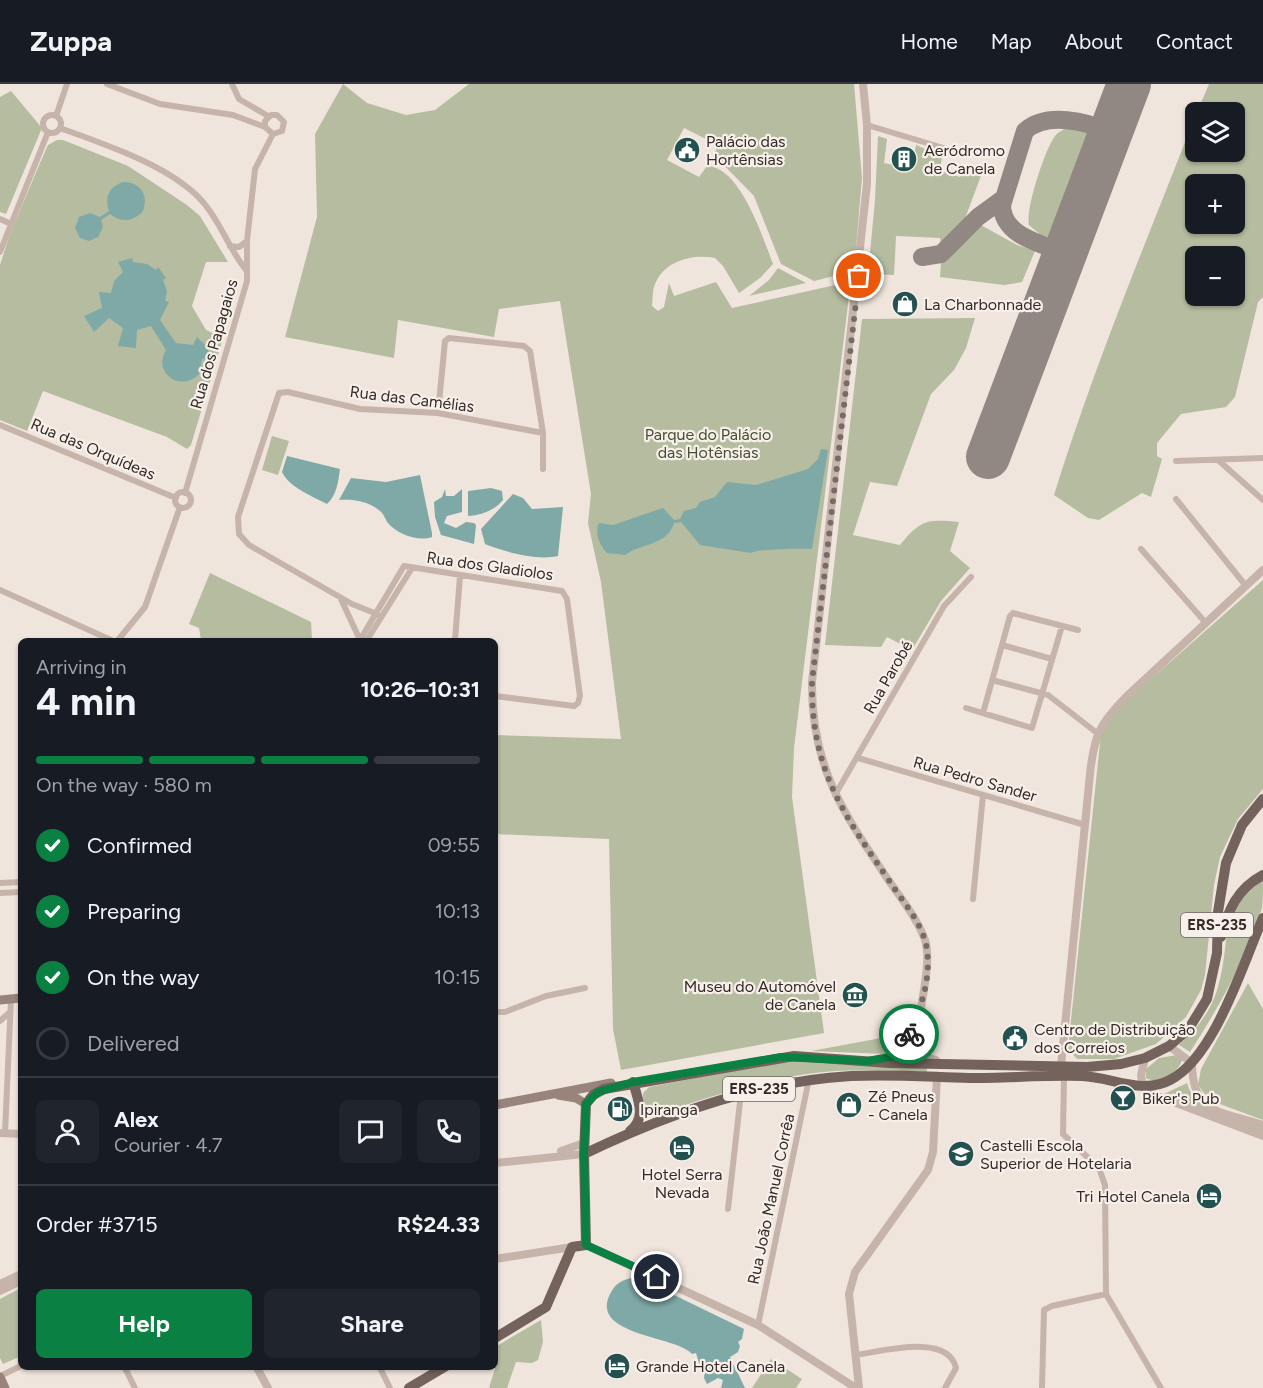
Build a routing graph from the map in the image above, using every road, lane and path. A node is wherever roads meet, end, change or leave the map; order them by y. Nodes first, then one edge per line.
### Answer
1 (67, 84) edge
2 (107, 84) edge
3 (232, 84) edge
4 (863, 84) edge
5 (56, 116) junction
6 (268, 116) junction
7 (867, 125) junction
8 (265, 127) junction
9 (60, 128) junction
10 (48, 132) junction
11 (273, 134) junction
12 (960, 153) dead end
13 (0, 219) edge
14 (11, 224) junction
15 (247, 241) junction
16 (230, 246) junction
17 (0, 252) edge
18 (248, 271) junction
19 (438, 413) junction
20 (0, 425) edge
21 (543, 433) junction
22 (1263, 458) edge
23 (1218, 460) junction
24 (1176, 461) dead end
25 (543, 469) dead end
26 (185, 493) junction
27 (176, 498) junction
28 (1176, 499) dead end
29 (1263, 500) edge
30 (180, 507) junction
31 (1141, 549) dead end
32 (412, 568) junction
33 (1263, 570) edge
34 (460, 576) junction
35 (970, 577) dead end
36 (1246, 586) junction
37 (0, 590) edge
38 (340, 596) junction
39 (375, 613) junction
40 (382, 616) junction
41 (1205, 622) junction
42 (1062, 626) junction
43 (1078, 630) dead end
44 (107, 638) edge
45 (120, 638) edge
46 (359, 638) edge
47 (361, 638) edge
48 (369, 638) edge
49 (454, 638) edge
50 (1002, 645) junction
51 (1052, 658) junction
52 (992, 680) junction
53 (1042, 692) junction
54 (498, 696) edge
55 (966, 708) dead end
56 (983, 713) junction
57 (1097, 733) junction
58 (858, 758) junction
59 (835, 795) junction
60 (983, 795) junction
61 (1263, 799) edge
62 (1085, 825) junction
63 (1263, 876) edge
64 (18, 882) edge
65 (0, 883) edge
66 (18, 892) edge
67 (0, 893) edge
68 (973, 900) dead end
69 (1263, 918) edge
70 (1263, 933) edge
71 (1217, 953) junction
72 (1247, 957) junction
73 (585, 988) dead end
74 (16, 998) edge
75 (0, 1000) edge
76 (923, 1002) junction
77 (10, 1012) junction
78 (498, 1012) edge
79 (0, 1021) edge
80 (1169, 1046) junction
81 (1145, 1058) junction
82 (867, 1061) junction
83 (1192, 1063) junction
84 (952, 1064) junction
85 (996, 1066) junction
86 (1063, 1071) junction
87 (682, 1074) junction
88 (937, 1076) junction
89 (809, 1079) junction
90 (633, 1082) junction
91 (1143, 1087) junction
92 (741, 1093) junction
93 (547, 1096) junction
94 (639, 1101) junction
95 (498, 1104) edge
96 (586, 1104) junction
97 (640, 1113) junction
98 (676, 1115) junction
99 (1263, 1125) edge
100 (586, 1127) junction
101 (2, 1133) edge
102 (18, 1134) edge
103 (1263, 1136) edge
104 (621, 1137) junction
105 (607, 1143) junction
106 (584, 1148) junction
107 (498, 1163) edge
108 (728, 1209) dead end
109 (586, 1245) junction
110 (572, 1247) junction
111 (498, 1259) edge
112 (18, 1275) edge
113 (18, 1283) edge
114 (0, 1284) edge
115 (0, 1292) edge
116 (1106, 1294) junction
117 (758, 1324) junction
118 (498, 1336) edge
119 (855, 1354) junction
120 (18, 1368) edge
121 (126, 1370) edge
122 (258, 1370) edge
123 (381, 1370) edge
124 (439, 1370) edge
125 (0, 1377) edge
126 (1042, 1379) junction
127 (5, 1388) edge
128 (135, 1388) edge
129 (268, 1388) edge
130 (390, 1388) edge
131 (410, 1388) edge
132 (857, 1388) edge
133 (945, 1388) edge
134 (1037, 1388) edge
135 (1042, 1388) edge
136 (1161, 1388) edge

1 - 5 street
2 - 8 street
3 - 6 street, Rua dos Papagaios
4 - 7 street
5 - 9 street
5 - 10 street
6 - 8 street
6 - 11 street, Rua dos Papagaios
7 - 12 street
7 - 59 street
8 - 11 street
9 - 10 street
9 - 16 street
10 - 14 street
11 - 15 street, Rua dos Papagaios
13 - 14 street
14 - 17 street
15 - 16 street
15 - 18 street, Rua dos Papagaios
16 - 18 street
18 - 26 street, Rua dos Papagaios
19 - 21 street, Rua das Camélias
19 - 21 street
19 - 38 street, Rua das Camélias
20 - 27 street, Rua das Orquídeas
21 - 25 street
22 - 23 street
23 - 24 street
23 - 29 street
26 - 27 street
26 - 30 street
27 - 30 street
28 - 36 street
30 - 45 street
31 - 41 street
32 - 34 street, Rua dos Gladiolos
32 - 39 street, Rua dos Gladiolos
32 - 40 street
33 - 36 street
34 - 49 street
34 - 54 street, Rua dos Gladiolos
35 - 58 street, Rua Parobé
36 - 41 street
37 - 44 street
38 - 39 street
38 - 46 street
39 - 40 street
39 - 47 street
40 - 48 street
41 - 57 street
42 - 43 street
42 - 50 street
42 - 51 street
50 - 51 street
50 - 52 street
51 - 53 street
52 - 53 street
52 - 56 street
53 - 56 street
53 - 57 street
55 - 56 street
57 - 62 street
58 - 59 street, Rua Parobé
58 - 60 street, Rua Pedro Sander
59 - 76 street
60 - 62 street, Rua Pedro Sander
60 - 68 street
61 - 71 main road, ERS-235
62 - 86 street
63 - 71 main road
64 - 65 street
66 - 67 street
69 - 72 main road, ERS-235
70 - 72 main road
71 - 80 main road, ERS-235
72 - 83 main road, ERS-235
73 - 78 street
74 - 75 main road
74 - 77 street
76 - 82 street
76 - 84 street
77 - 79 street
77 - 101 street
80 - 81 main road, ERS-235
80 - 83 street
81 - 86 main road, ERS-235
81 - 91 street
82 - 84 main road, ERS-235
82 - 87 main road, ERS-235
83 - 91 main road, ERS-235
83 - 99 street
84 - 85 main road, ERS-235
85 - 86 main road, ERS-235
85 - 88 main road
86 - 88 main road, ERS-235
86 - 91 main road, ERS-235
86 - 116 street
87 - 90 main road, ERS-235
87 - 94 main road
88 - 89 main road, ERS-235
88 - 119 street
89 - 92 main road, ERS-235
89 - 117 street, Rua João Manuel Corrêa
90 - 93 main road, ERS-235
90 - 94 main road
90 - 96 main road
91 - 103 street
92 - 98 main road, ERS-235
92 - 108 street
93 - 95 main road
93 - 96 main road
94 - 97 main road
96 - 100 main road
97 - 98 main road
97 - 104 main road
98 - 104 main road, ERS-235
100 - 105 main road
100 - 106 main road
101 - 102 street
104 - 105 main road, ERS-235
105 - 106 main road, ERS-235
106 - 107 street, ERS-235
106 - 109 main road
109 - 110 main road
109 - 117 street
110 - 111 street
110 - 118 main road
112 - 114 street
113 - 115 street
116 - 126 street
116 - 136 street
117 - 132 street
119 - 132 street
119 - 133 street
120 - 125 street
121 - 128 street
122 - 129 street
123 - 130 street
124 - 131 main road
125 - 127 main road
126 - 134 street
126 - 135 street

